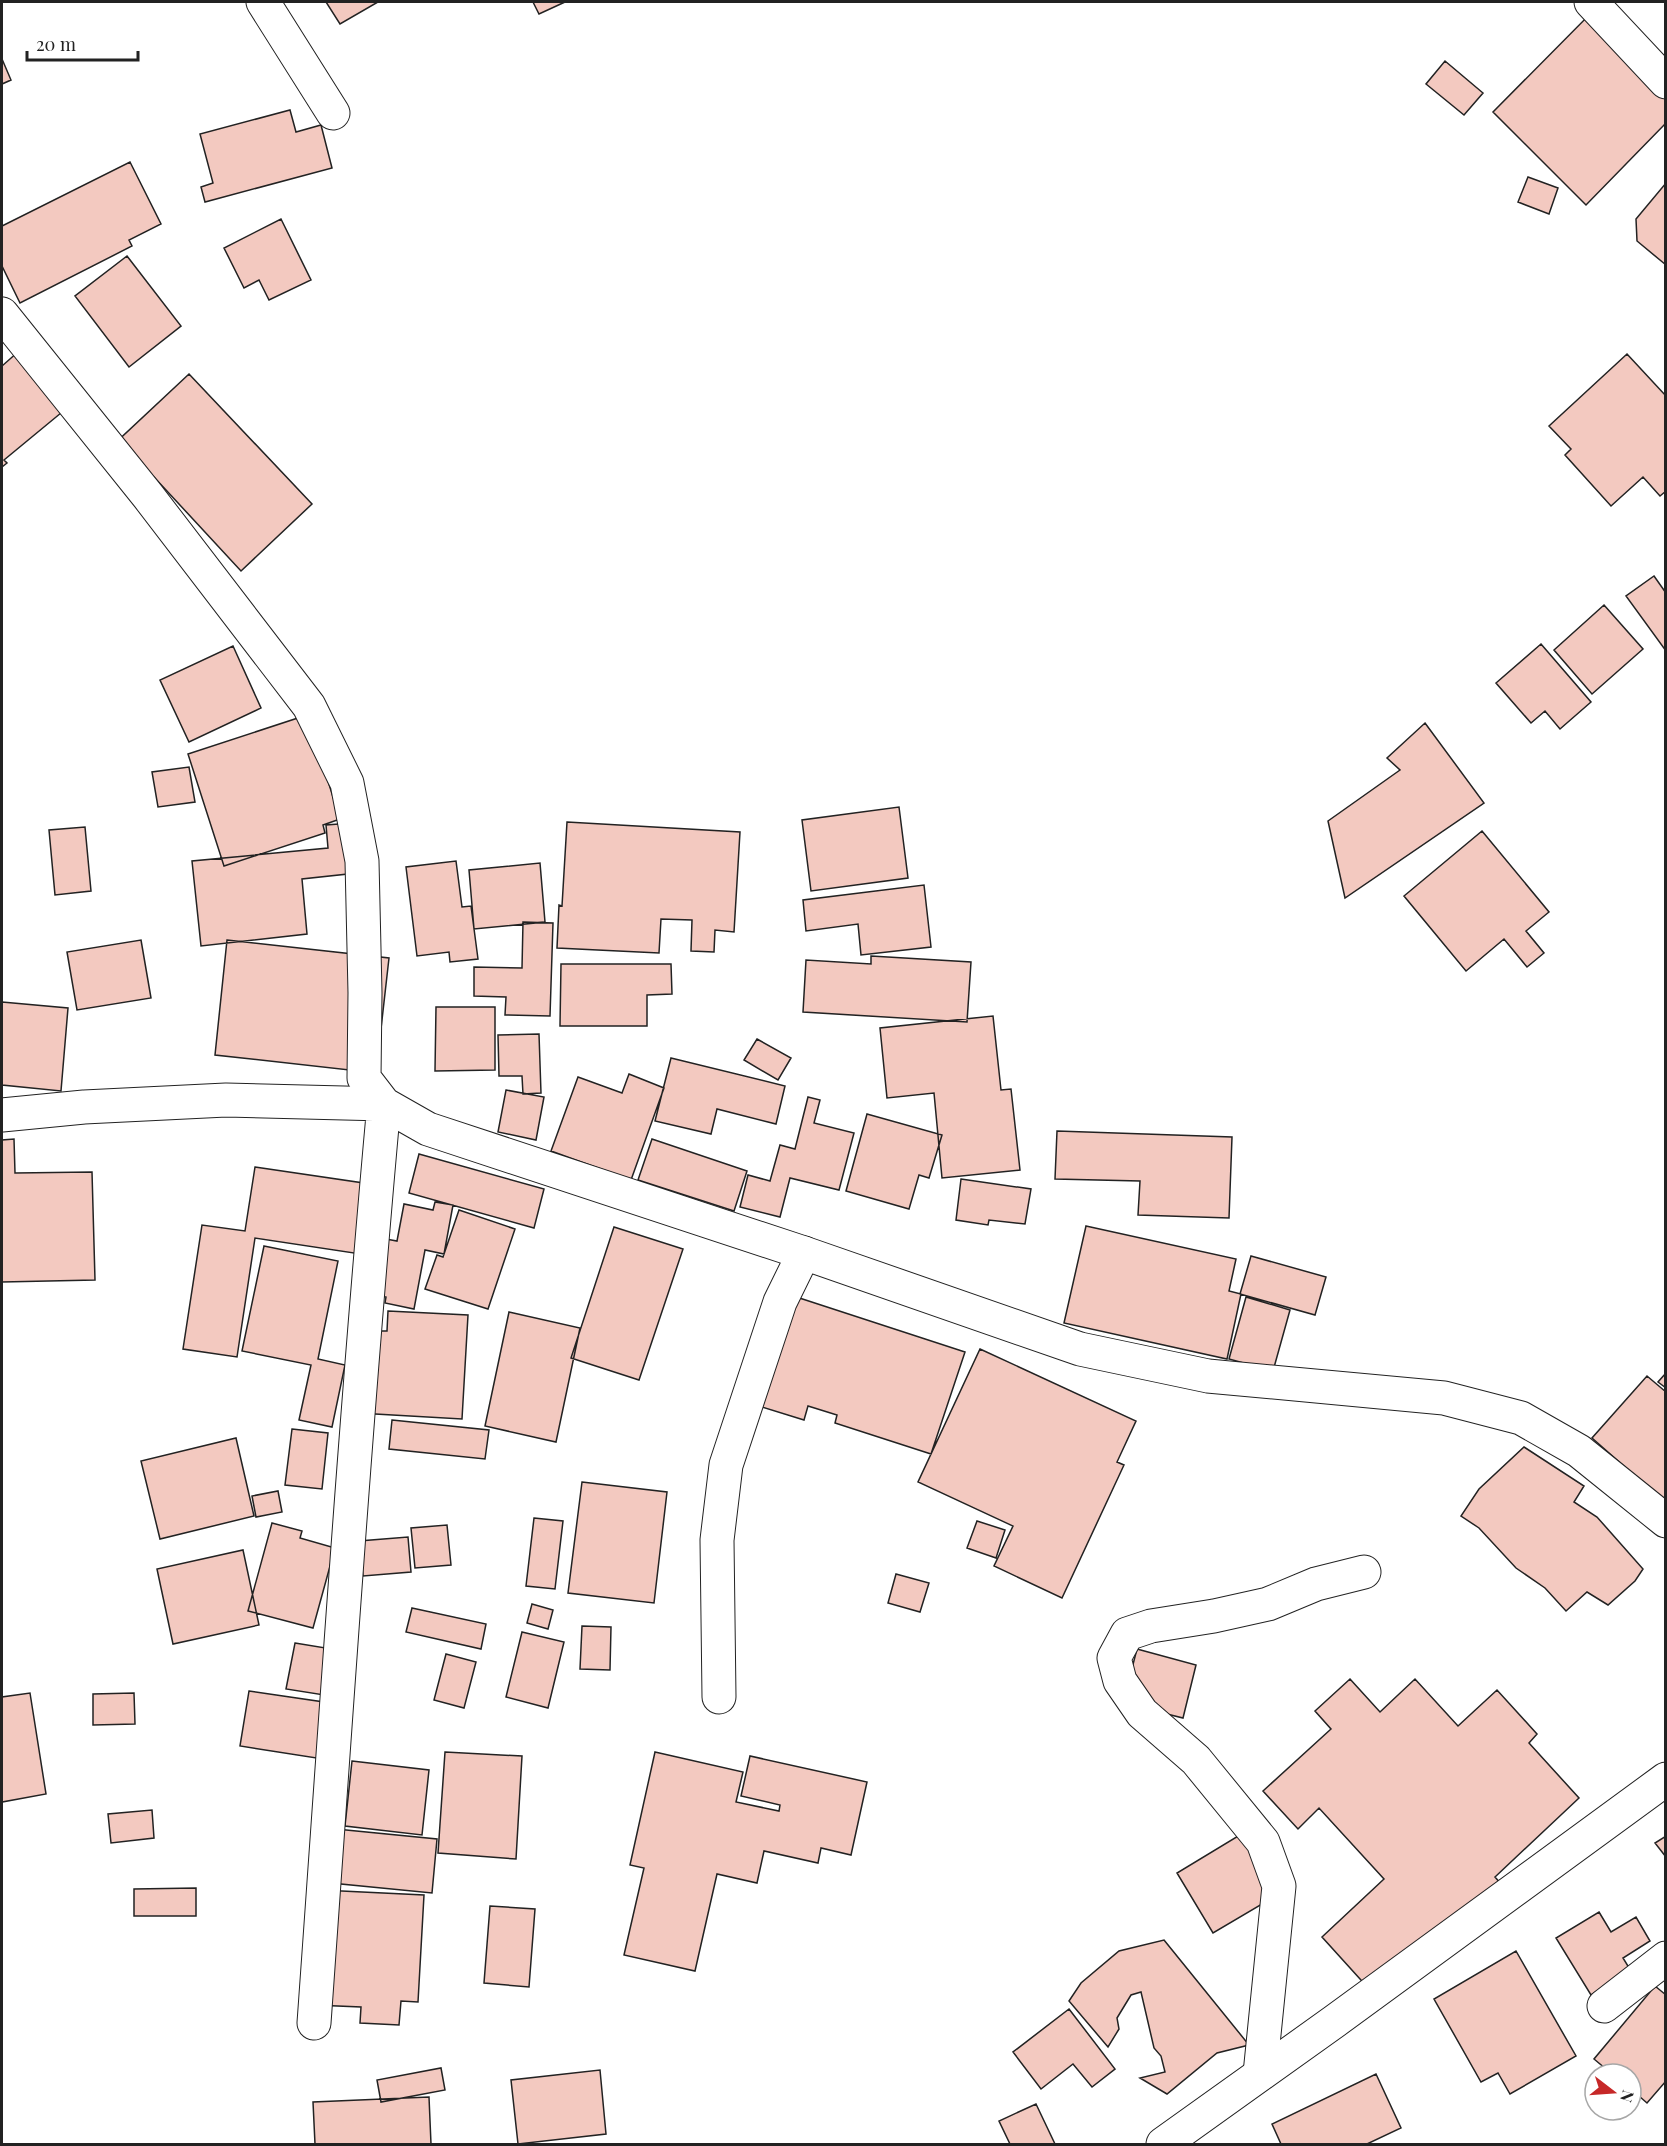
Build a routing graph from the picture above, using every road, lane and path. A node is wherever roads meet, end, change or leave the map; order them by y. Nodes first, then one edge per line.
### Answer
1 (263, 2) edge
2 (1591, 2) edge
3 (1665, 82) edge
4 (333, 113) dead end
5 (2, 314) edge
6 (384, 1104) junction
7 (2, 1115) edge
8 (804, 1253) junction
9 (1665, 1521) edge
10 (1364, 1572) dead end
11 (719, 1697) dead end
12 (1665, 1779) edge
13 (1665, 1958) edge
14 (1605, 2006) dead end
15 (314, 2023) dead end
16 (1260, 2074) junction
17 (1162, 2145) edge

1 - 4 street
2 - 3 street
5 - 6 street
6 - 7 street
6 - 8 street
6 - 15 street
8 - 9 street
8 - 11 street
10 - 16 street
12 - 16 street
13 - 14 street
16 - 17 street

